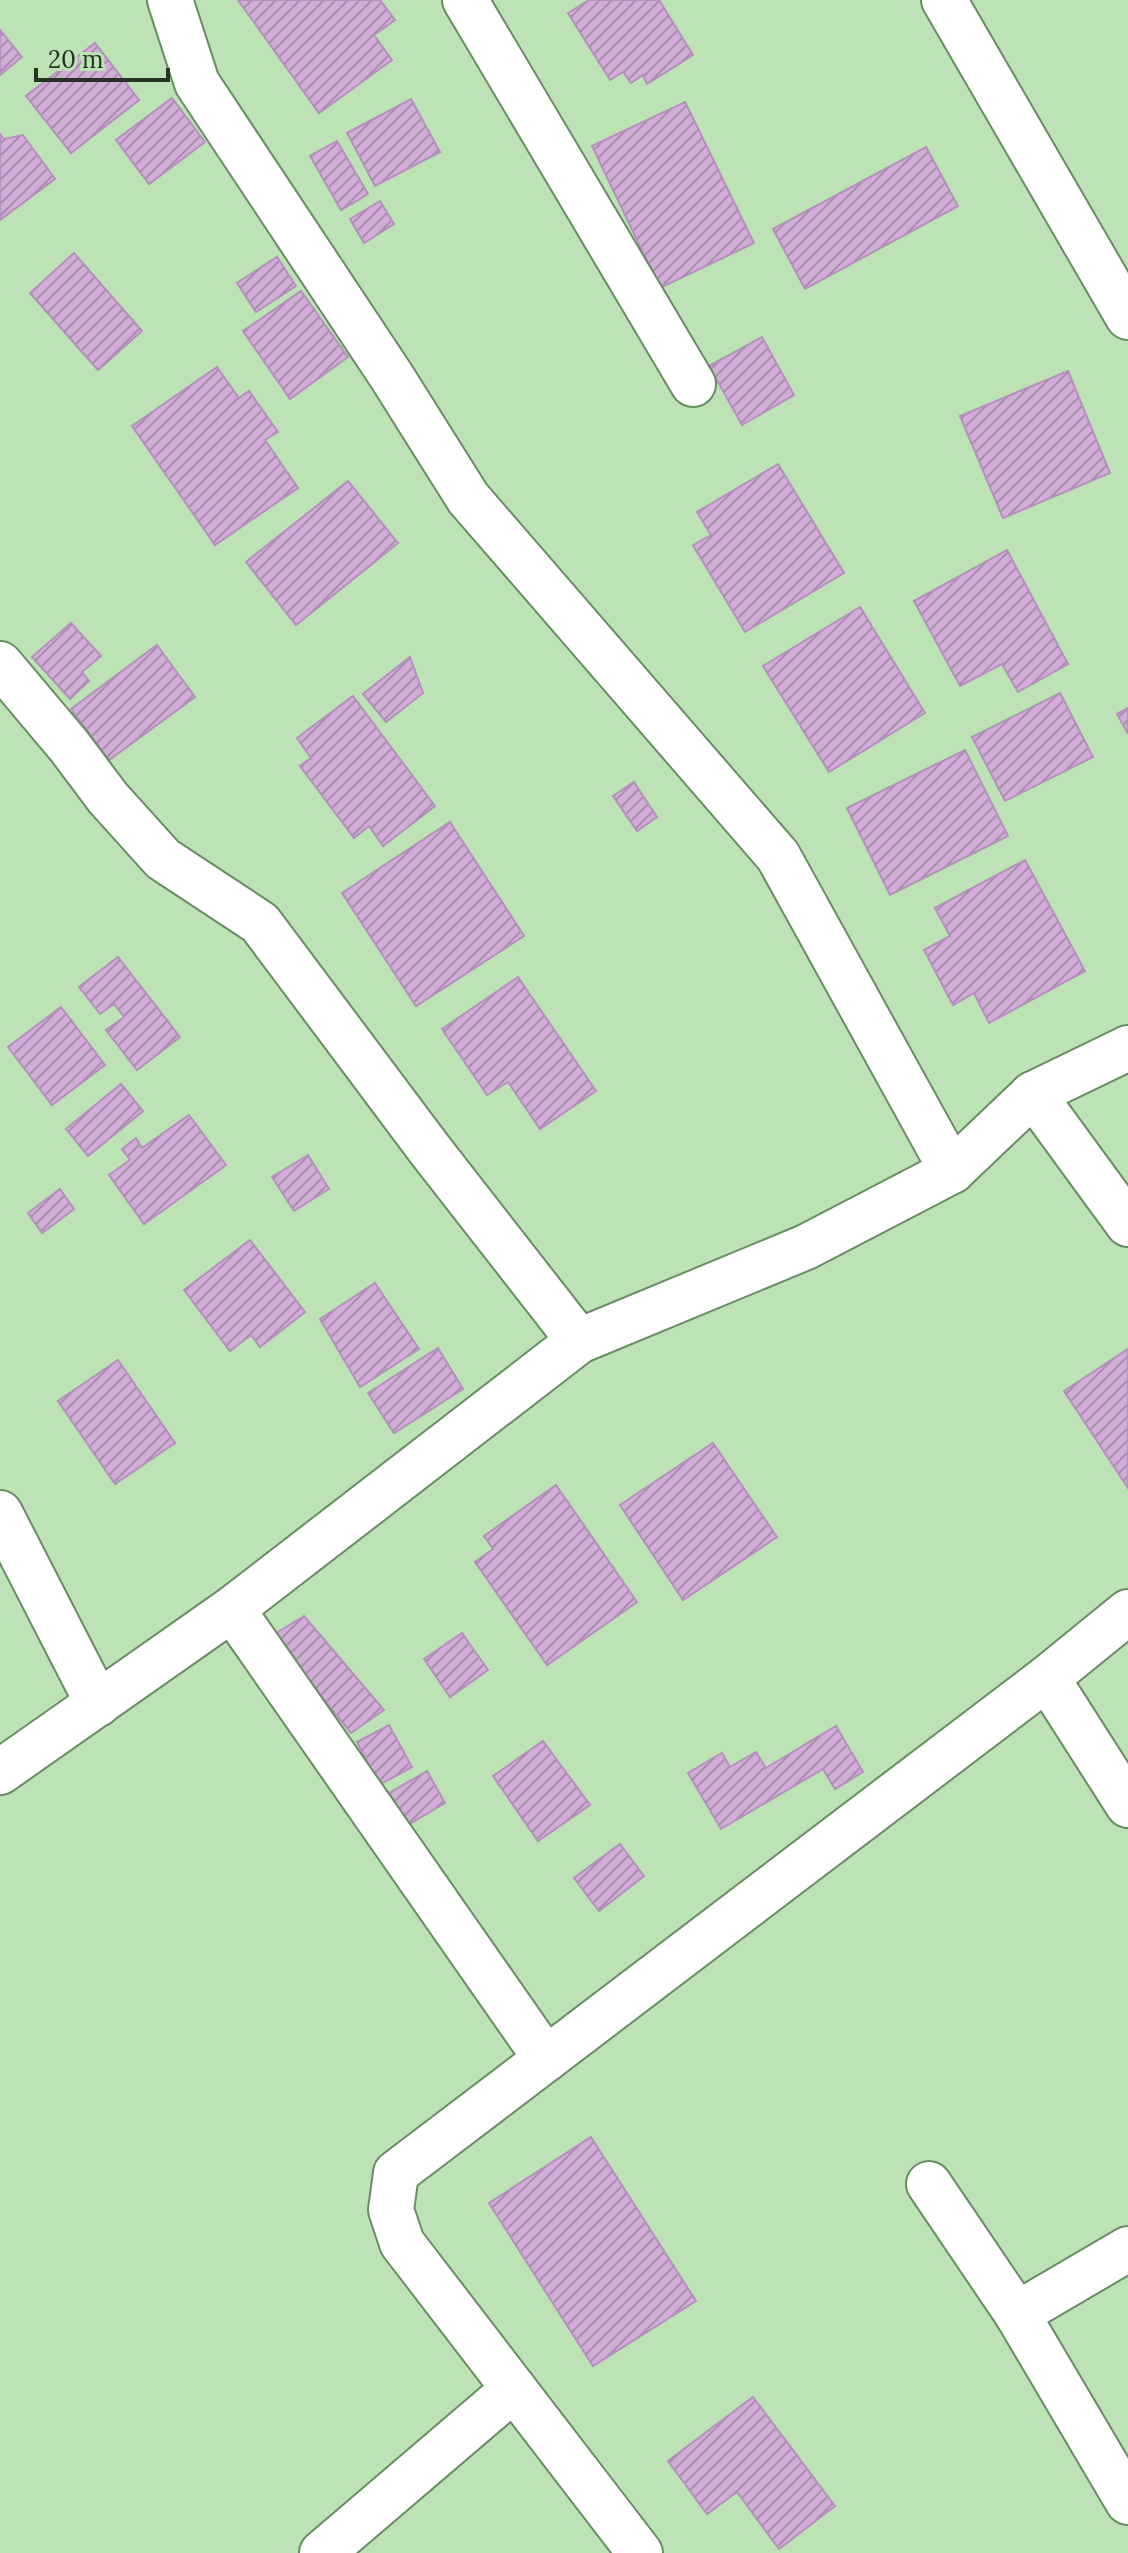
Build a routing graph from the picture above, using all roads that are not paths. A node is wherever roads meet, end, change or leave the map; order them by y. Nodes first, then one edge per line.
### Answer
1 (170, 0) edge
2 (465, 0) edge
3 (944, 0) edge
4 (1128, 317) edge
5 (693, 384) dead end
6 (0, 664) edge
7 (1128, 1048) edge
8 (1033, 1094) junction
9 (952, 1171) junction
10 (1128, 1224) edge
11 (579, 1341) junction
12 (0, 1513) edge
13 (232, 1609) junction
14 (1128, 1612) edge
15 (1047, 1678) junction
16 (98, 1704) junction
17 (0, 1772) edge
18 (1128, 1805) edge
19 (546, 2059) junction
20 (929, 2184) dead end
21 (1128, 2249) edge
22 (1017, 2314) junction
23 (514, 2389) junction
24 (1128, 2502) edge
25 (322, 2553) edge
26 (640, 2553) edge

1 - 9 street
2 - 5 street
3 - 4 street
6 - 11 street
7 - 8 street
8 - 9 street
8 - 10 street
9 - 11 street
11 - 13 street
12 - 16 street
13 - 16 street
13 - 19 street
14 - 15 street
15 - 18 street
15 - 19 street
16 - 17 street
19 - 23 street
20 - 22 street
21 - 22 street
22 - 24 street
23 - 25 street
23 - 26 street

